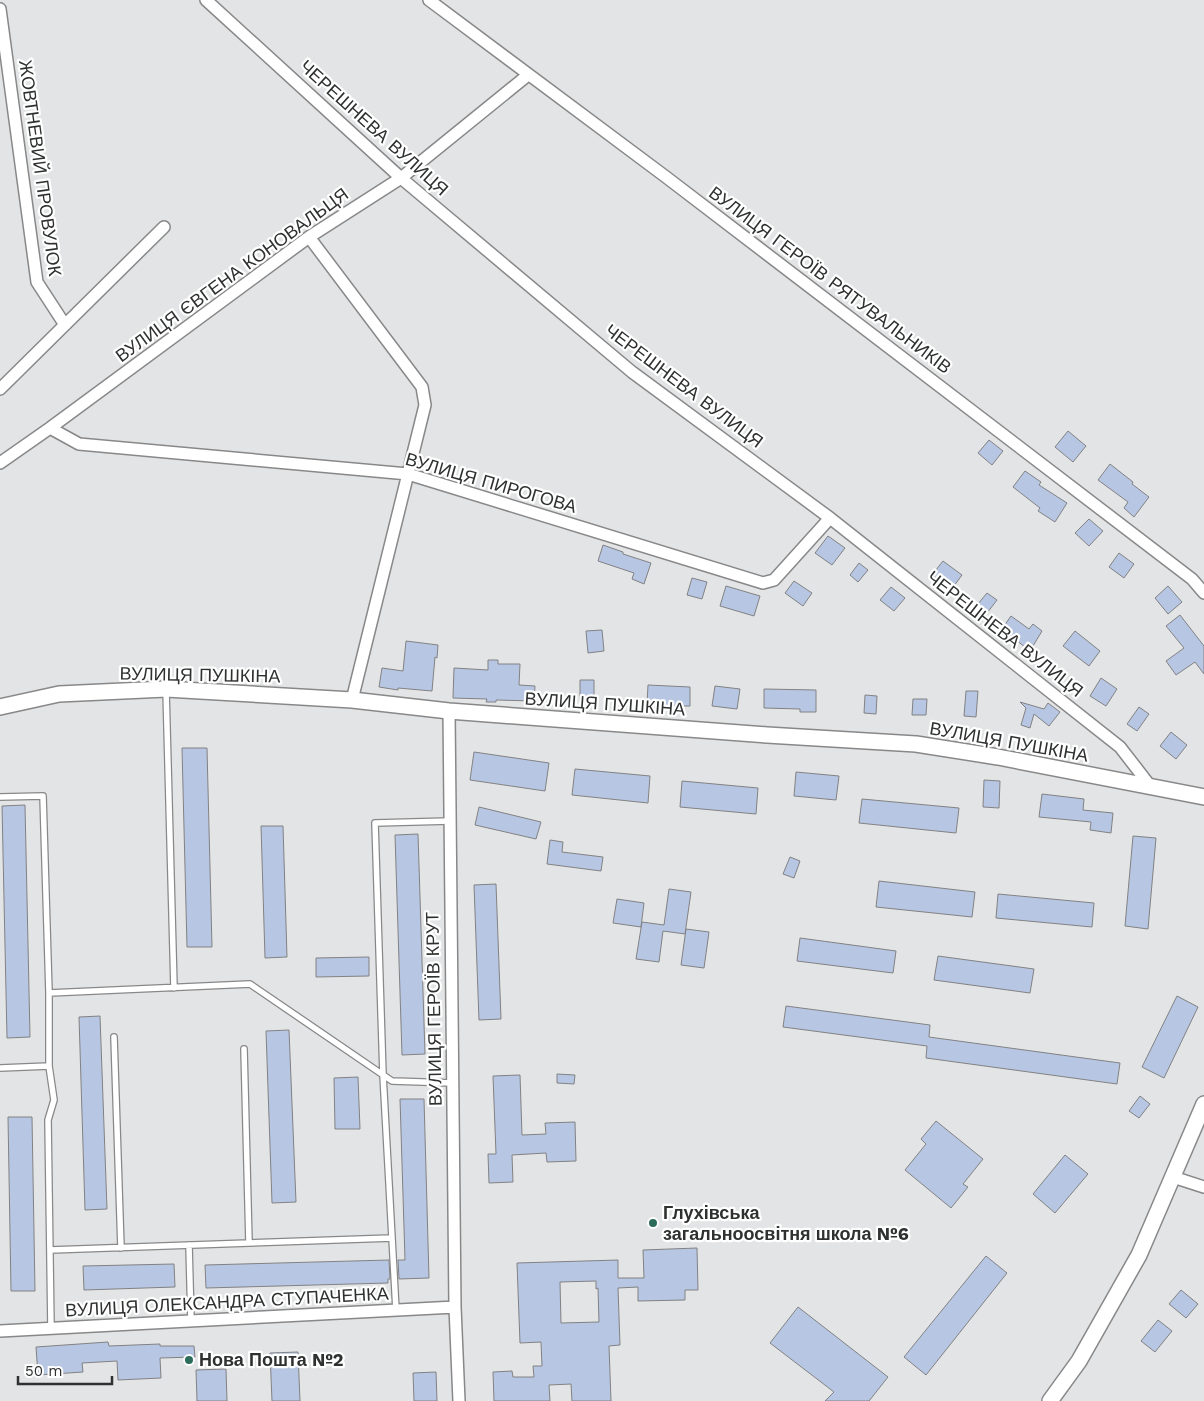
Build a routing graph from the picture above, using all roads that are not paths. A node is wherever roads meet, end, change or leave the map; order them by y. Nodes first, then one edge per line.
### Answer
1 (206, 0) edge
2 (429, 0) edge
3 (0, 9) edge
4 (528, 75) junction
5 (401, 178) junction
6 (164, 227) dead end
7 (309, 237) junction
8 (65, 324) junction
9 (0, 389) edge
10 (50, 428) junction
11 (0, 463) edge
12 (408, 474) junction
13 (830, 518) junction
14 (1204, 593) edge
15 (166, 689) junction
16 (352, 700) junction
17 (0, 707) edge
18 (449, 711) junction
19 (1151, 787) junction
20 (1204, 796) edge
21 (0, 797) edge
22 (450, 821) junction
23 (174, 988) junction
24 (50, 993) junction
25 (114, 1037) dead end
26 (244, 1049) dead end
27 (49, 1066) junction
28 (0, 1068) edge
29 (383, 1075) junction
30 (453, 1083) junction
31 (1204, 1105) edge
32 (1173, 1177) junction
33 (1204, 1188) edge
34 (392, 1238) junction
35 (249, 1243) junction
36 (189, 1246) junction
37 (121, 1248) junction
38 (50, 1250) junction
39 (455, 1307) junction
40 (396, 1310) junction
41 (191, 1321) junction
42 (51, 1328) junction
43 (0, 1331) edge
44 (459, 1401) edge
45 (1050, 1401) edge

1 - 5 street, ЧЕРЕШНЕВА ВУЛИЦЯ
2 - 4 street, ВУЛИЦЯ ГЕРОЇВ РЯТУВАЛЬНИКІВ
3 - 8 street, ЖОВТНЕВИЙ ПРОВУЛОК
4 - 5 street, ВУЛИЦЯ ЄВГЕНА КОНОВАЛЬЦЯ
4 - 14 street, ВУЛИЦЯ ГЕРОЇВ РЯТУВАЛЬНИКІВ
5 - 7 street, ВУЛИЦЯ ЄВГЕНА КОНОВАЛЬЦЯ
5 - 13 street, ЧЕРЕШНЕВА ВУЛИЦЯ
6 - 8 street
7 - 10 street, ВУЛИЦЯ ЄВГЕНА КОНОВАЛЬЦЯ
7 - 12 street
8 - 9 street
10 - 11 street, ВУЛИЦЯ ЄВГЕНА КОНОВАЛЬЦЯ
10 - 12 street, ВУЛИЦЯ ПИРОГОВА
12 - 13 street, ВУЛИЦЯ ПИРОГОВА
12 - 16 street
13 - 19 street, ЧЕРЕШНЕВА ВУЛИЦЯ
15 - 16 street, ВУЛИЦЯ ПУШКІНА
15 - 17 street, ВУЛИЦЯ ПУШКІНА
15 - 23 lane
16 - 18 street, ВУЛИЦЯ ПУШКІНА
18 - 19 street, ВУЛИЦЯ ПУШКІНА
18 - 22 street, ВУЛИЦЯ ГЕРОЇВ КРУТ
19 - 20 street, ВУЛИЦЯ ПУШКІНА
21 - 24 lane
22 - 29 lane
22 - 30 street, ВУЛИЦЯ ГЕРОЇВ КРУТ
23 - 24 lane
23 - 29 lane
24 - 27 lane
25 - 37 lane
26 - 35 lane
27 - 28 lane
27 - 38 lane
29 - 30 lane
29 - 34 lane
30 - 39 street, ВУЛИЦЯ ГЕРОЇВ КРУТ
31 - 32 street
32 - 33 street
32 - 45 street
34 - 35 lane
34 - 40 lane
35 - 36 lane
36 - 37 lane
36 - 41 lane
37 - 38 lane
38 - 42 lane
39 - 40 street, ВУЛИЦЯ ОЛЕКСАНДРА СТУПАЧЕНКА
39 - 44 street, ВУЛИЦЯ ГЕРОЇВ КРУТ
40 - 41 street, ВУЛИЦЯ ОЛЕКСАНДРА СТУПАЧЕНКА
41 - 42 street, ВУЛИЦЯ ОЛЕКСАНДРА СТУПАЧЕНКА
42 - 43 street, ВУЛИЦЯ ОЛЕКСАНДРА СТУПАЧЕНКА

